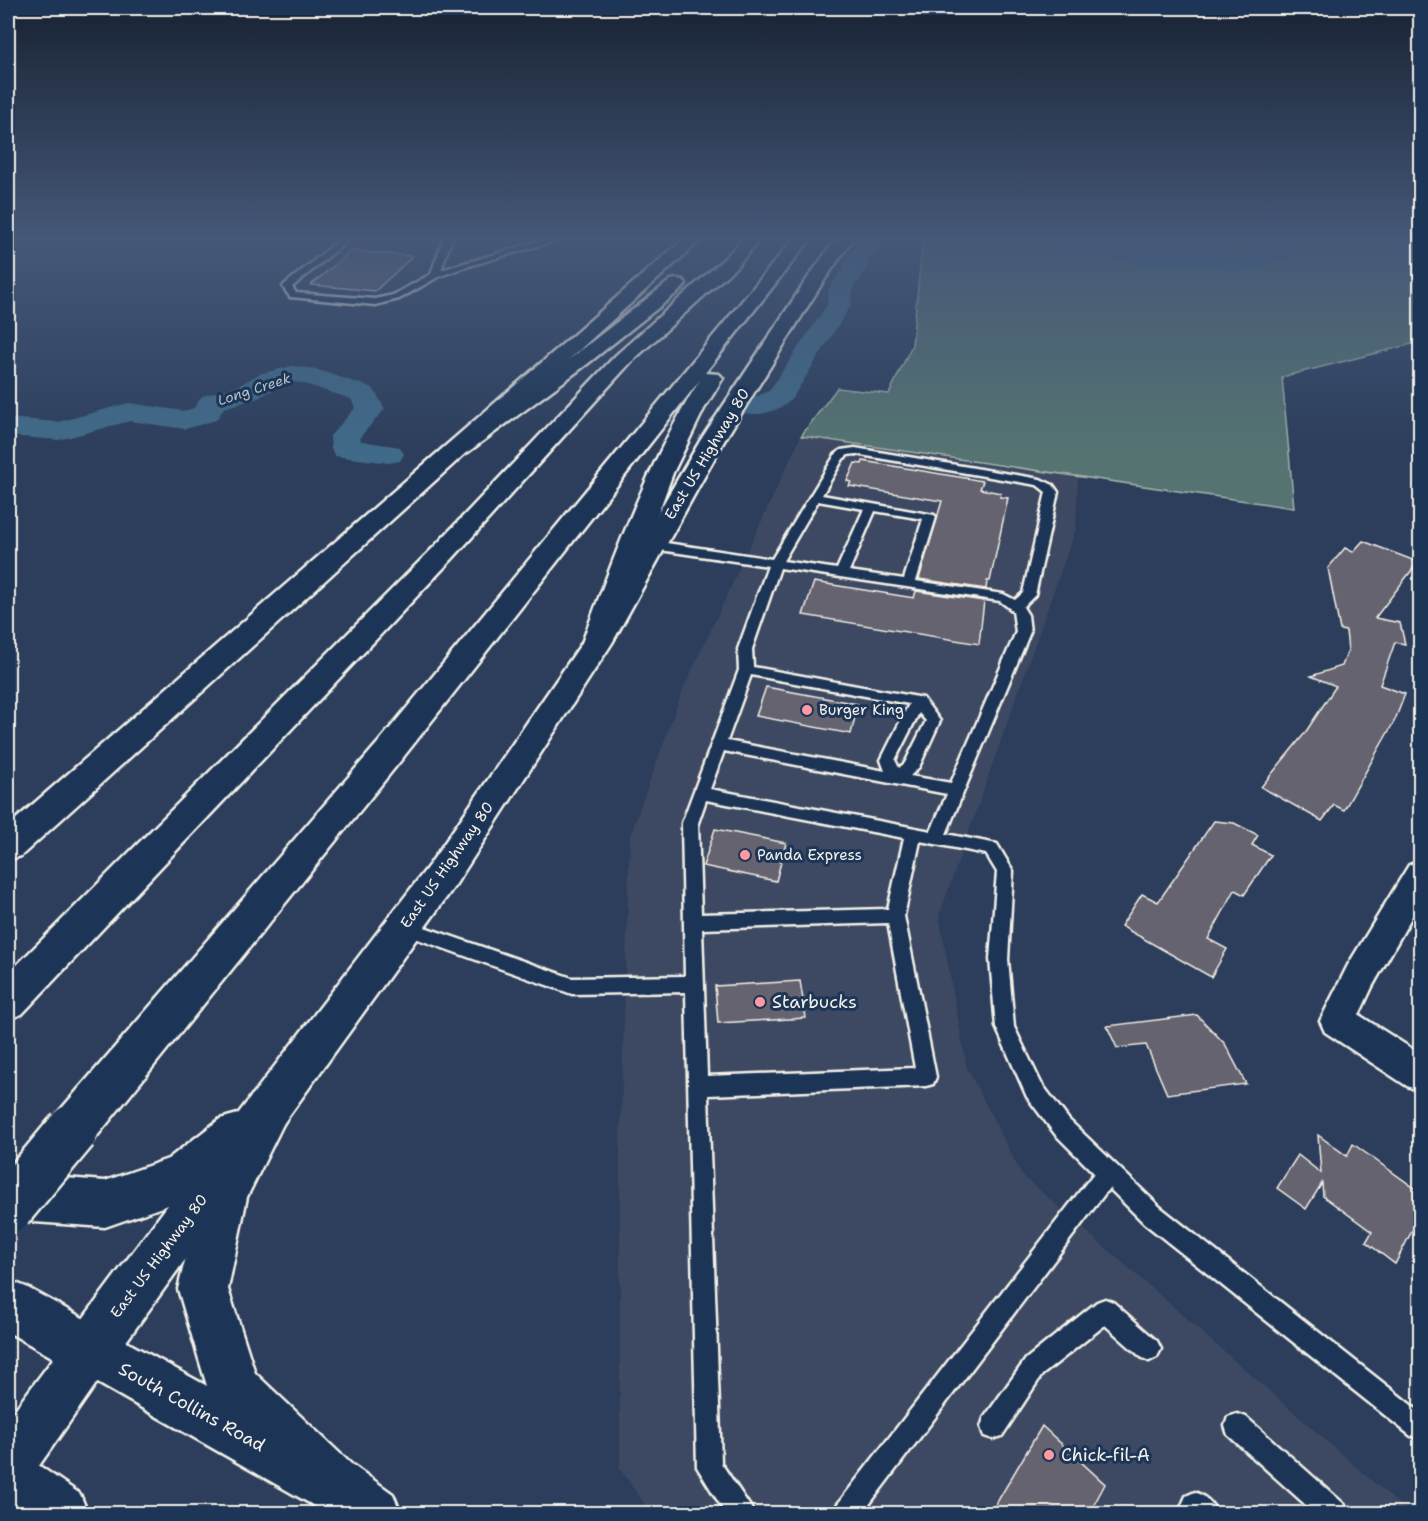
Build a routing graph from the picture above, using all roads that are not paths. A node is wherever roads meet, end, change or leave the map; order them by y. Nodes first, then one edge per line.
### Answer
1 (616, 308) edge
2 (647, 308) edge
3 (680, 308) edge
4 (748, 308) edge
5 (758, 308) edge
6 (797, 308) edge
7 (460, 447) junction
8 (814, 498) junction
9 (871, 507) junction
10 (653, 545) junction
11 (775, 564) junction
12 (841, 574) junction
13 (909, 584) junction
14 (1017, 605) junction
15 (597, 643) junction
16 (746, 670) junction
17 (918, 700) junction
18 (718, 745) junction
19 (895, 778) junction
20 (956, 790) junction
21 (700, 793) junction
22 (913, 834) junction
23 (936, 838) junction
24 (8, 846) edge
25 (1420, 874) edge
26 (895, 916) junction
27 (693, 922) junction
28 (404, 927) junction
29 (695, 984) junction
30 (8, 1001) edge
31 (1420, 1074) edge
32 (698, 1086) junction
33 (268, 1110) junction
34 (1108, 1172) junction
35 (8, 1186) edge
36 (8, 1208) edge
37 (8, 1305) edge
38 (1149, 1349) dead end
39 (89, 1350) junction
40 (1238, 1426) dead end
41 (993, 1427) dead end
42 (1420, 1427) edge
43 (8, 1464) edge
44 (8, 1478) edge
45 (352, 1499) edge
46 (60, 1514) edge
47 (741, 1514) edge
48 (846, 1514) edge
49 (1191, 1514) edge
50 (1204, 1514) edge
51 (1336, 1514) edge

1 - 7 main road
2 - 7 main road
3 - 30 main road
4 - 36 main road, bridge
5 - 15 main road
6 - 10 main road, East US Highway 80
7 - 24 main road
8 - 9 lane
8 - 11 lane
8 - 14 lane
9 - 12 lane
9 - 13 lane
10 - 11 lane
10 - 15 main road, East US Highway 80
11 - 12 lane
11 - 16 lane
12 - 13 lane
13 - 14 lane
14 - 20 lane
15 - 28 main road, East US Highway 80
16 - 17 lane
16 - 18 lane
17 - 19 lane
17 - 19 lane
18 - 19 lane
18 - 21 lane
19 - 20 lane
20 - 23 lane
21 - 22 lane
21 - 27 lane
22 - 23 lane
22 - 26 lane
23 - 34 lane
25 - 31 street
26 - 27 lane
26 - 32 lane
27 - 29 lane
28 - 29 lane
28 - 33 main road, East US Highway 80
29 - 32 lane
32 - 47 lane
33 - 35 main road
33 - 39 main road, East US Highway 80
33 - 45 main road
34 - 42 lane
34 - 48 lane
37 - 39 main road, South Collins Road
38 - 41 lane
39 - 43 main road, East US Highway 80
39 - 45 main road, South Collins Road
40 - 51 lane
44 - 46 main road
49 - 50 lane

